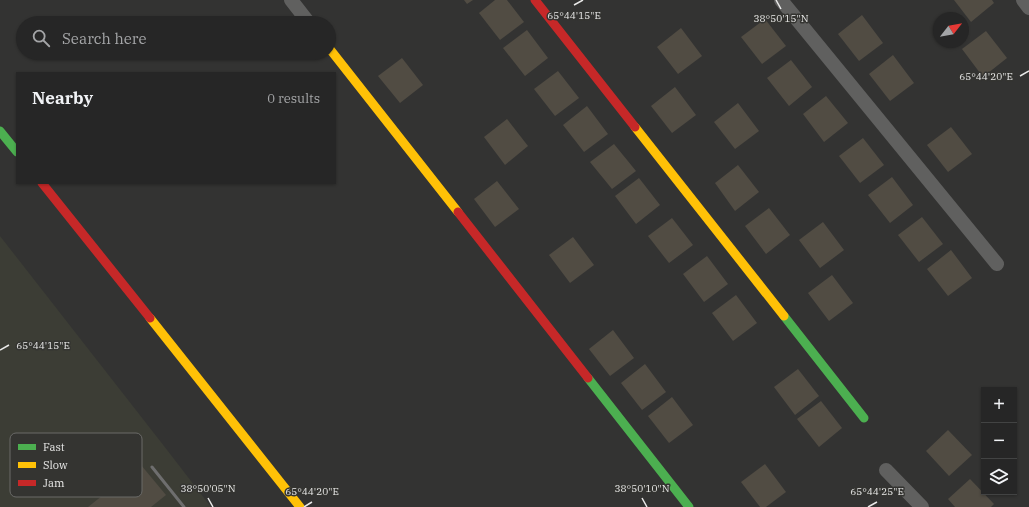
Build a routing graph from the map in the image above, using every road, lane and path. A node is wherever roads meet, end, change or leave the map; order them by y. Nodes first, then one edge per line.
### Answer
1 (291, 0) edge
2 (535, 0) edge
3 (781, 0) edge
4 (1023, 0) edge
5 (1029, 8) edge
6 (304, 16) edge
7 (336, 57) edge
8 (0, 131) edge
9 (16, 151) edge
10 (43, 184) edge
11 (998, 264) dead end
12 (864, 418) dead end
13 (886, 470) dead end
14 (300, 507) edge
15 (689, 507) edge
16 (922, 507) edge

1 - 6 street
2 - 12 street
3 - 11 street
4 - 5 street
7 - 15 street
8 - 9 street
10 - 14 street
13 - 16 street

